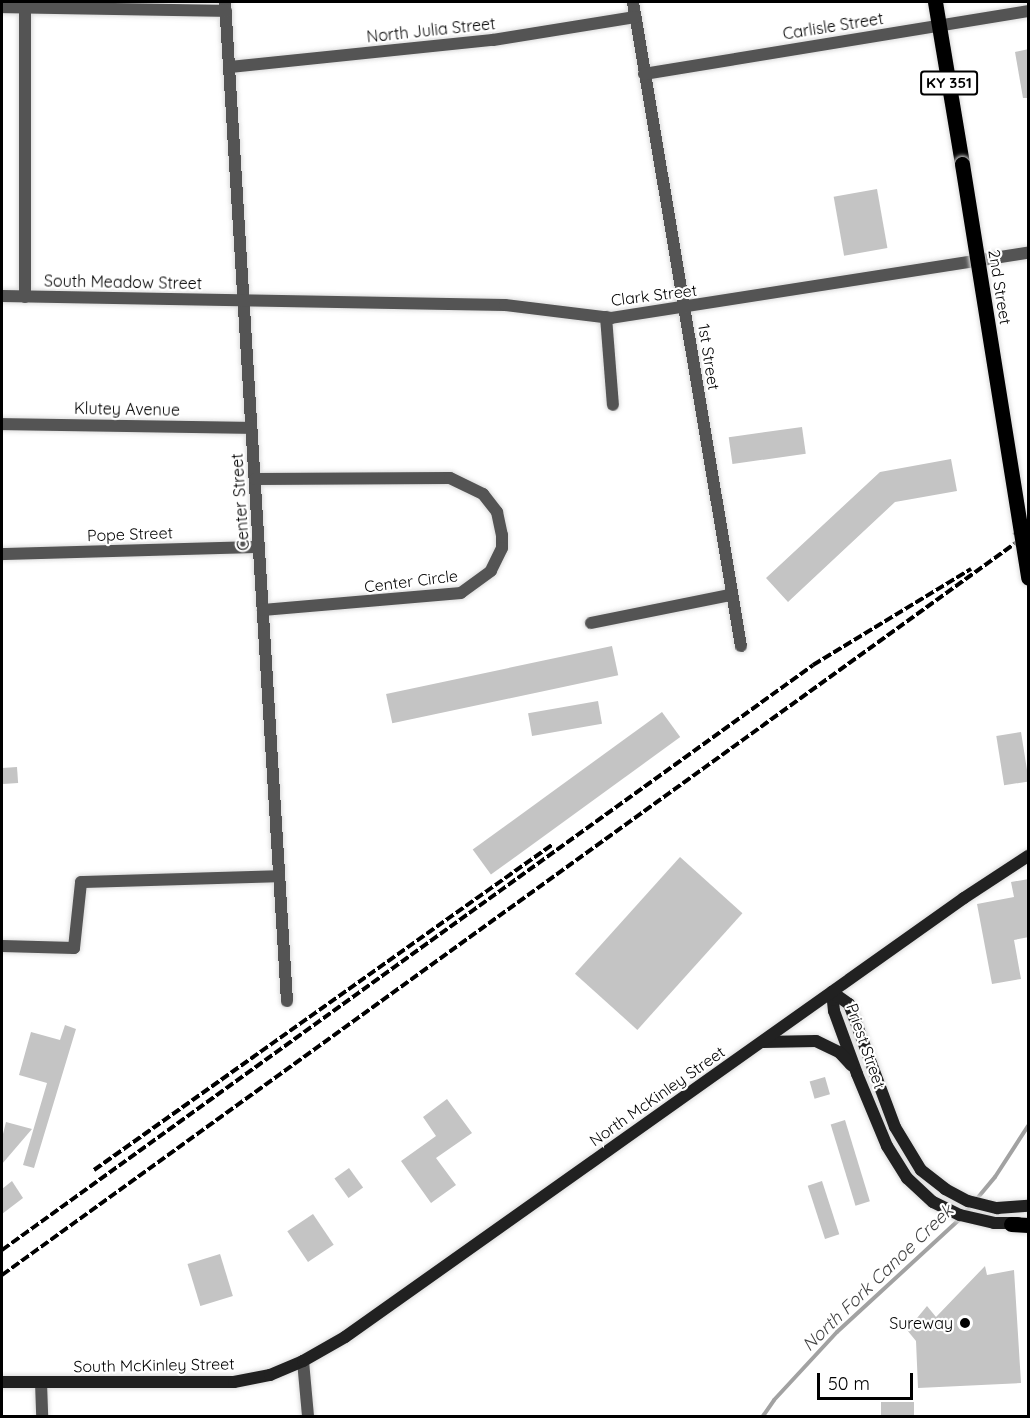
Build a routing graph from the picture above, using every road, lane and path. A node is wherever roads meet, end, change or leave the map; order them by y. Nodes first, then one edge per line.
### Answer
1 (633, 2) edge
2 (935, 2) edge
3 (226, 6) edge
4 (2, 8) edge
5 (25, 8) junction
6 (1029, 11) edge
7 (635, 18) junction
8 (939, 25) junction
9 (230, 68) junction
10 (644, 74) junction
11 (1029, 253) edge
12 (2, 297) edge
13 (25, 297) junction
14 (244, 300) junction
15 (684, 309) junction
16 (606, 317) junction
17 (613, 405) dead end
18 (2, 424) edge
19 (251, 428) junction
20 (255, 479) junction
21 (259, 547) junction
22 (2, 554) edge
23 (1029, 578) edge
24 (730, 596) junction
25 (263, 610) junction
26 (591, 623) dead end
27 (741, 646) dead end
28 (1029, 856) edge
29 (279, 876) junction
30 (2, 946) edge
31 (832, 992) junction
32 (287, 1001) dead end
33 (762, 1042) junction
34 (857, 1074) junction
35 (1029, 1206) edge
36 (1010, 1216) junction
37 (1029, 1223) edge
38 (303, 1362) junction
39 (2, 1382) edge
40 (40, 1382) junction
41 (42, 1416) edge
42 (308, 1416) edge

1 - 7 street, 1st Street
2 - 8 main road, 2nd Street / KY 351
3 - 5 street
3 - 9 street, Center Street
4 - 5 street
5 - 13 street
6 - 8 street, Carlisle Street
7 - 9 street, North Julia Street
7 - 10 street, 1st Street
8 - 10 street, Carlisle Street
8 - 23 main road, 2nd Street / KY 351, bridge
9 - 14 street, Center Street
10 - 15 street, 1st Street
11 - 15 street, Clark Street
12 - 13 street, South Meadow Street
13 - 14 street, South Meadow Street
14 - 16 street, Clark Street
14 - 19 street, Center Street
15 - 16 street, Clark Street
15 - 24 street, 1st Street
16 - 17 street
18 - 19 street, Klutey Avenue
19 - 20 street, Center Street
20 - 21 street, Center Street
20 - 25 street, Center Circle
21 - 22 street, Pope Street
21 - 25 street, Center Street
24 - 26 street
24 - 27 street, 1st Street
25 - 29 street, Center Street
28 - 31 street, North McKinley Street
29 - 30 street
29 - 32 street, Center Street
31 - 33 street, North McKinley Street
31 - 34 street, Priest Street
31 - 36 street, Priest Street
33 - 34 street
33 - 38 street, North McKinley Street
34 - 36 street, Priest Street
35 - 36 street, Priest Street
36 - 37 main road
38 - 40 street, South McKinley Street
38 - 42 street
39 - 40 street, South McKinley Street
40 - 41 street

